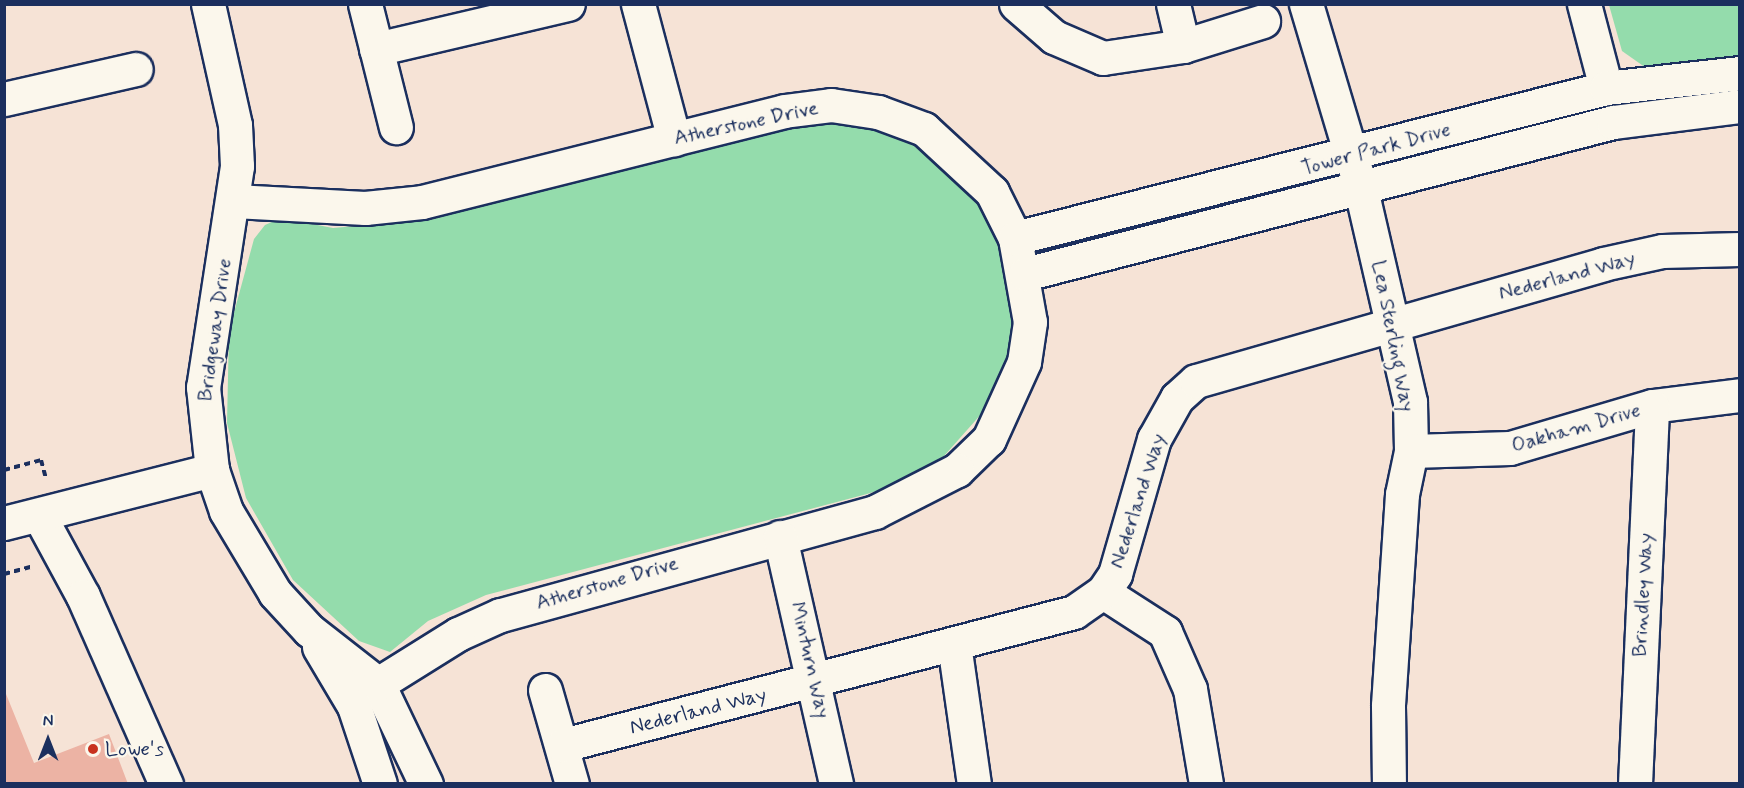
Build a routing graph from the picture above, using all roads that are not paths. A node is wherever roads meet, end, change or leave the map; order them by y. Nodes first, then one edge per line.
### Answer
1 (208, 4) edge
2 (365, 4) edge
3 (568, 4) edge
4 (638, 4) edge
5 (1173, 4) edge
6 (1306, 4) edge
7 (1584, 4) edge
8 (1023, 8) edge
9 (1263, 21) dead end
10 (1183, 46) junction
11 (376, 49) junction
12 (136, 69) dead end
13 (1740, 73) edge
14 (1606, 88) junction
15 (4, 99) edge
16 (1740, 106) edge
17 (396, 127) dead end
18 (674, 138) junction
19 (1355, 171) junction
20 (234, 201) junction
21 (1015, 238) junction
22 (1740, 249) edge
23 (1025, 274) junction
24 (1393, 325) junction
25 (1740, 395) edge
26 (1652, 406) junction
27 (1411, 451) junction
28 (212, 470) junction
29 (39, 514) junction
30 (4, 524) edge
31 (780, 537) junction
32 (1103, 592) junction
33 (309, 630) junction
34 (954, 644) junction
35 (816, 681) junction
36 (378, 684) junction
37 (545, 690) dead end
38 (563, 745) junction
39 (166, 783) edge
40 (381, 783) edge
41 (426, 783) edge
42 (572, 783) edge
43 (836, 783) edge
44 (974, 783) edge
45 (1206, 783) edge
46 (1389, 783) edge
47 (1635, 783) edge

1 - 20 street, Bridgeway Drive
2 - 11 street
3 - 11 street
4 - 18 street
5 - 10 street
6 - 19 street, Lea Sterling Way
7 - 14 street
8 - 10 street
9 - 10 street
11 - 17 street
12 - 15 street
13 - 14 street, Tower Park Drive
14 - 19 street, Tower Park Drive
16 - 19 street, Tower Park Drive
18 - 20 street, Atherstone Drive
18 - 21 street, Atherstone Drive
19 - 21 street, Tower Park Drive
19 - 23 street, Tower Park Drive
19 - 24 street, Lea Sterling Way
20 - 28 street, Bridgeway Drive
21 - 23 street, Atherstone Drive
22 - 24 street, Nederland Way
23 - 31 street, Atherstone Drive
24 - 27 street, Lea Sterling Way
24 - 32 street, Nederland Way
25 - 26 street, Oakham Drive
26 - 27 street, Oakham Drive
26 - 47 street, Brindley Way
27 - 46 street, Lea Sterling Way
28 - 29 street
28 - 33 street, Bridgeway Drive
29 - 30 street
29 - 39 street
31 - 35 street, Minturn Way
31 - 36 street, Atherstone Drive
32 - 34 street, Nederland Way
32 - 45 street
33 - 36 street, Bridgeway Drive
33 - 40 street, Bridgeway Drive
34 - 35 street, Nederland Way
34 - 44 street
35 - 38 street, Nederland Way
35 - 43 street, Minturn Way
36 - 41 street, Bridgeway Drive
37 - 38 street
38 - 42 street

